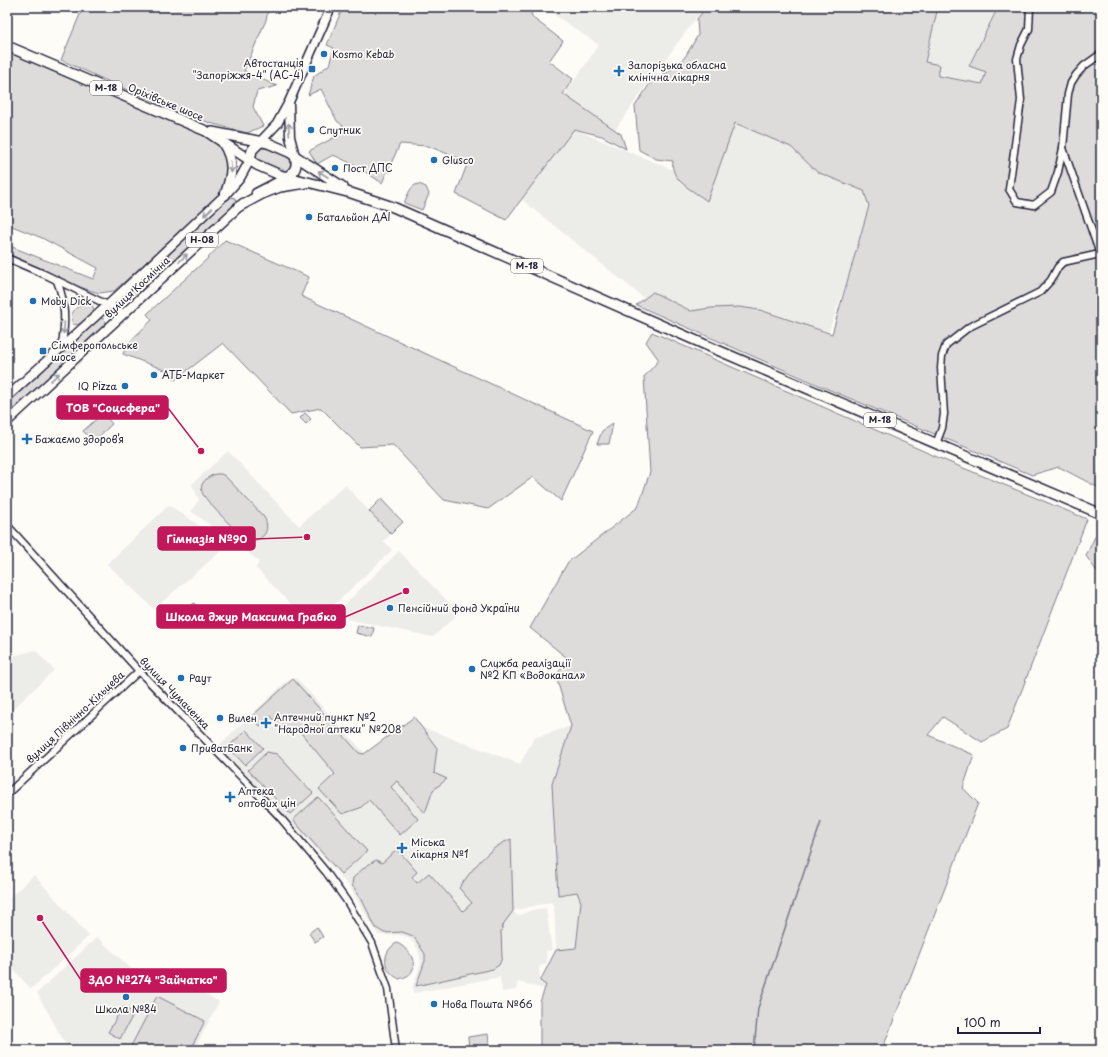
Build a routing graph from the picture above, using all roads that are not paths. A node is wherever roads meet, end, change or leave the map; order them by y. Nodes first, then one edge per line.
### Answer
1 (331, 7) edge
2 (1030, 7) edge
3 (7, 46) edge
4 (1101, 54) edge
5 (289, 102) junction
6 (206, 130) junction
7 (221, 140) junction
8 (260, 142) junction
9 (1063, 148) junction
10 (296, 156) junction
11 (250, 160) junction
12 (287, 177) junction
13 (311, 182) junction
14 (351, 193) junction
15 (225, 195) junction
16 (238, 207) junction
17 (7, 258) edge
18 (57, 281) junction
19 (109, 304) junction
20 (124, 313) junction
21 (61, 348) junction
22 (7, 397) edge
23 (7, 422) edge
24 (936, 444) junction
25 (1101, 514) edge
26 (7, 525) edge
27 (139, 671) junction
28 (7, 794) edge
29 (396, 1050) edge

1 - 5 main road, Н-08
2 - 9 street
3 - 6 highway, Оріхівське шосе / М-18
4 - 9 street
5 - 8 main road, Н-08
10 -> 5 main road, Н-08
6 - 7 highway, М-18
6 - 8 highway, М-18
7 - 11 highway, М-18
7 -> 15 highway
8 - 10 highway, М-18
8 - 11 highway, Н-08
9 - 24 street
10 - 12 highway
14 -> 10 highway, М-18
11 - 12 highway, М-18
11 - 15 main road, вулиця Космічна / Н-08
12 - 13 highway, М-18
12 - 16 main road, вулиця Космічна / Н-08
13 - 14 highway, М-18
13 - 16 highway
14 - 24 highway, М-18
15 -> 19 main road, вулиця Космічна / Н-08
20 -> 16 main road, вулиця Космічна / Н-08
17 - 18 street
18 - 19 street
18 -> 21 street
19 - 20 street
19 - 21 main road, вулиця Космічна / Н-08
23 -> 20 main road, вулиця Космічна / Н-08
21 - 22 main road, вулиця Космічна / Н-08
24 - 25 highway, М-18
26 - 27 street, вулиця Чумаченка
27 - 28 street, вулиця Північно-Кільцева
27 - 29 street, вулиця Чумаченка

